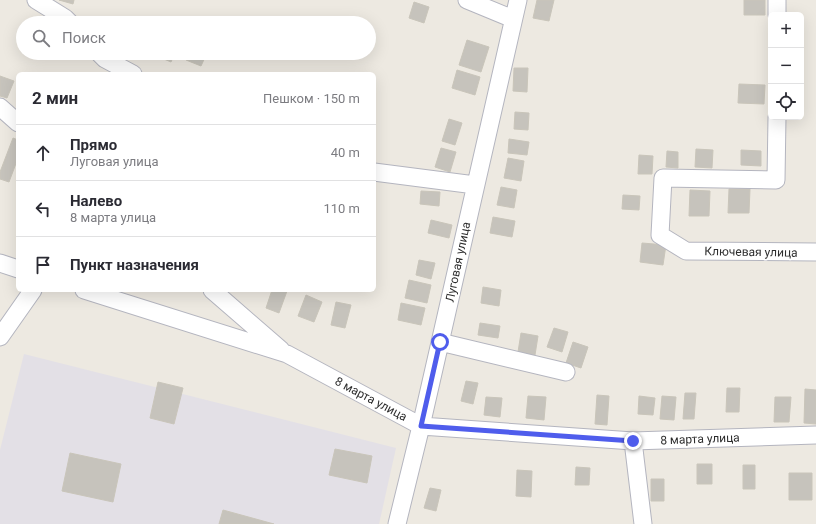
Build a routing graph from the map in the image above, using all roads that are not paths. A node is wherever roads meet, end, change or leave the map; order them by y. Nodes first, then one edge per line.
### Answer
1 (36, 0) edge
2 (467, 0) edge
3 (518, 0) edge
4 (777, 0) edge
5 (777, 12) edge
6 (62, 16) edge
7 (513, 19) junction
8 (107, 60) edge
9 (129, 72) edge
10 (0, 107) edge
11 (777, 120) edge
12 (16, 121) edge
13 (376, 172) edge
14 (475, 185) junction
15 (816, 252) edge
16 (0, 263) edge
17 (16, 268) edge
18 (32, 292) edge
19 (90, 292) edge
20 (214, 292) edge
21 (0, 337) edge
22 (440, 342) junction
23 (287, 354) junction
24 (566, 372) dead end
25 (421, 426) junction
26 (816, 435) edge
27 (633, 441) junction
28 (397, 524) edge
29 (643, 524) edge

1 - 6 street
2 - 7 street
3 - 7 street, Луговая улица
4 - 5 street
7 - 14 street, Луговая улица
8 - 9 street
10 - 12 street
11 - 15 street, Ключевая улица
13 - 14 street
14 - 22 street, Луговая улица
16 - 17 street
18 - 21 street
19 - 23 street, 8 марта улица
20 - 23 street
22 - 24 street
22 - 25 street, Луговая улица
23 - 25 street, 8 марта улица
25 - 27 street, 8 марта улица
25 - 28 street, Луговая улица
26 - 27 street, 8 марта улица
27 - 29 street

